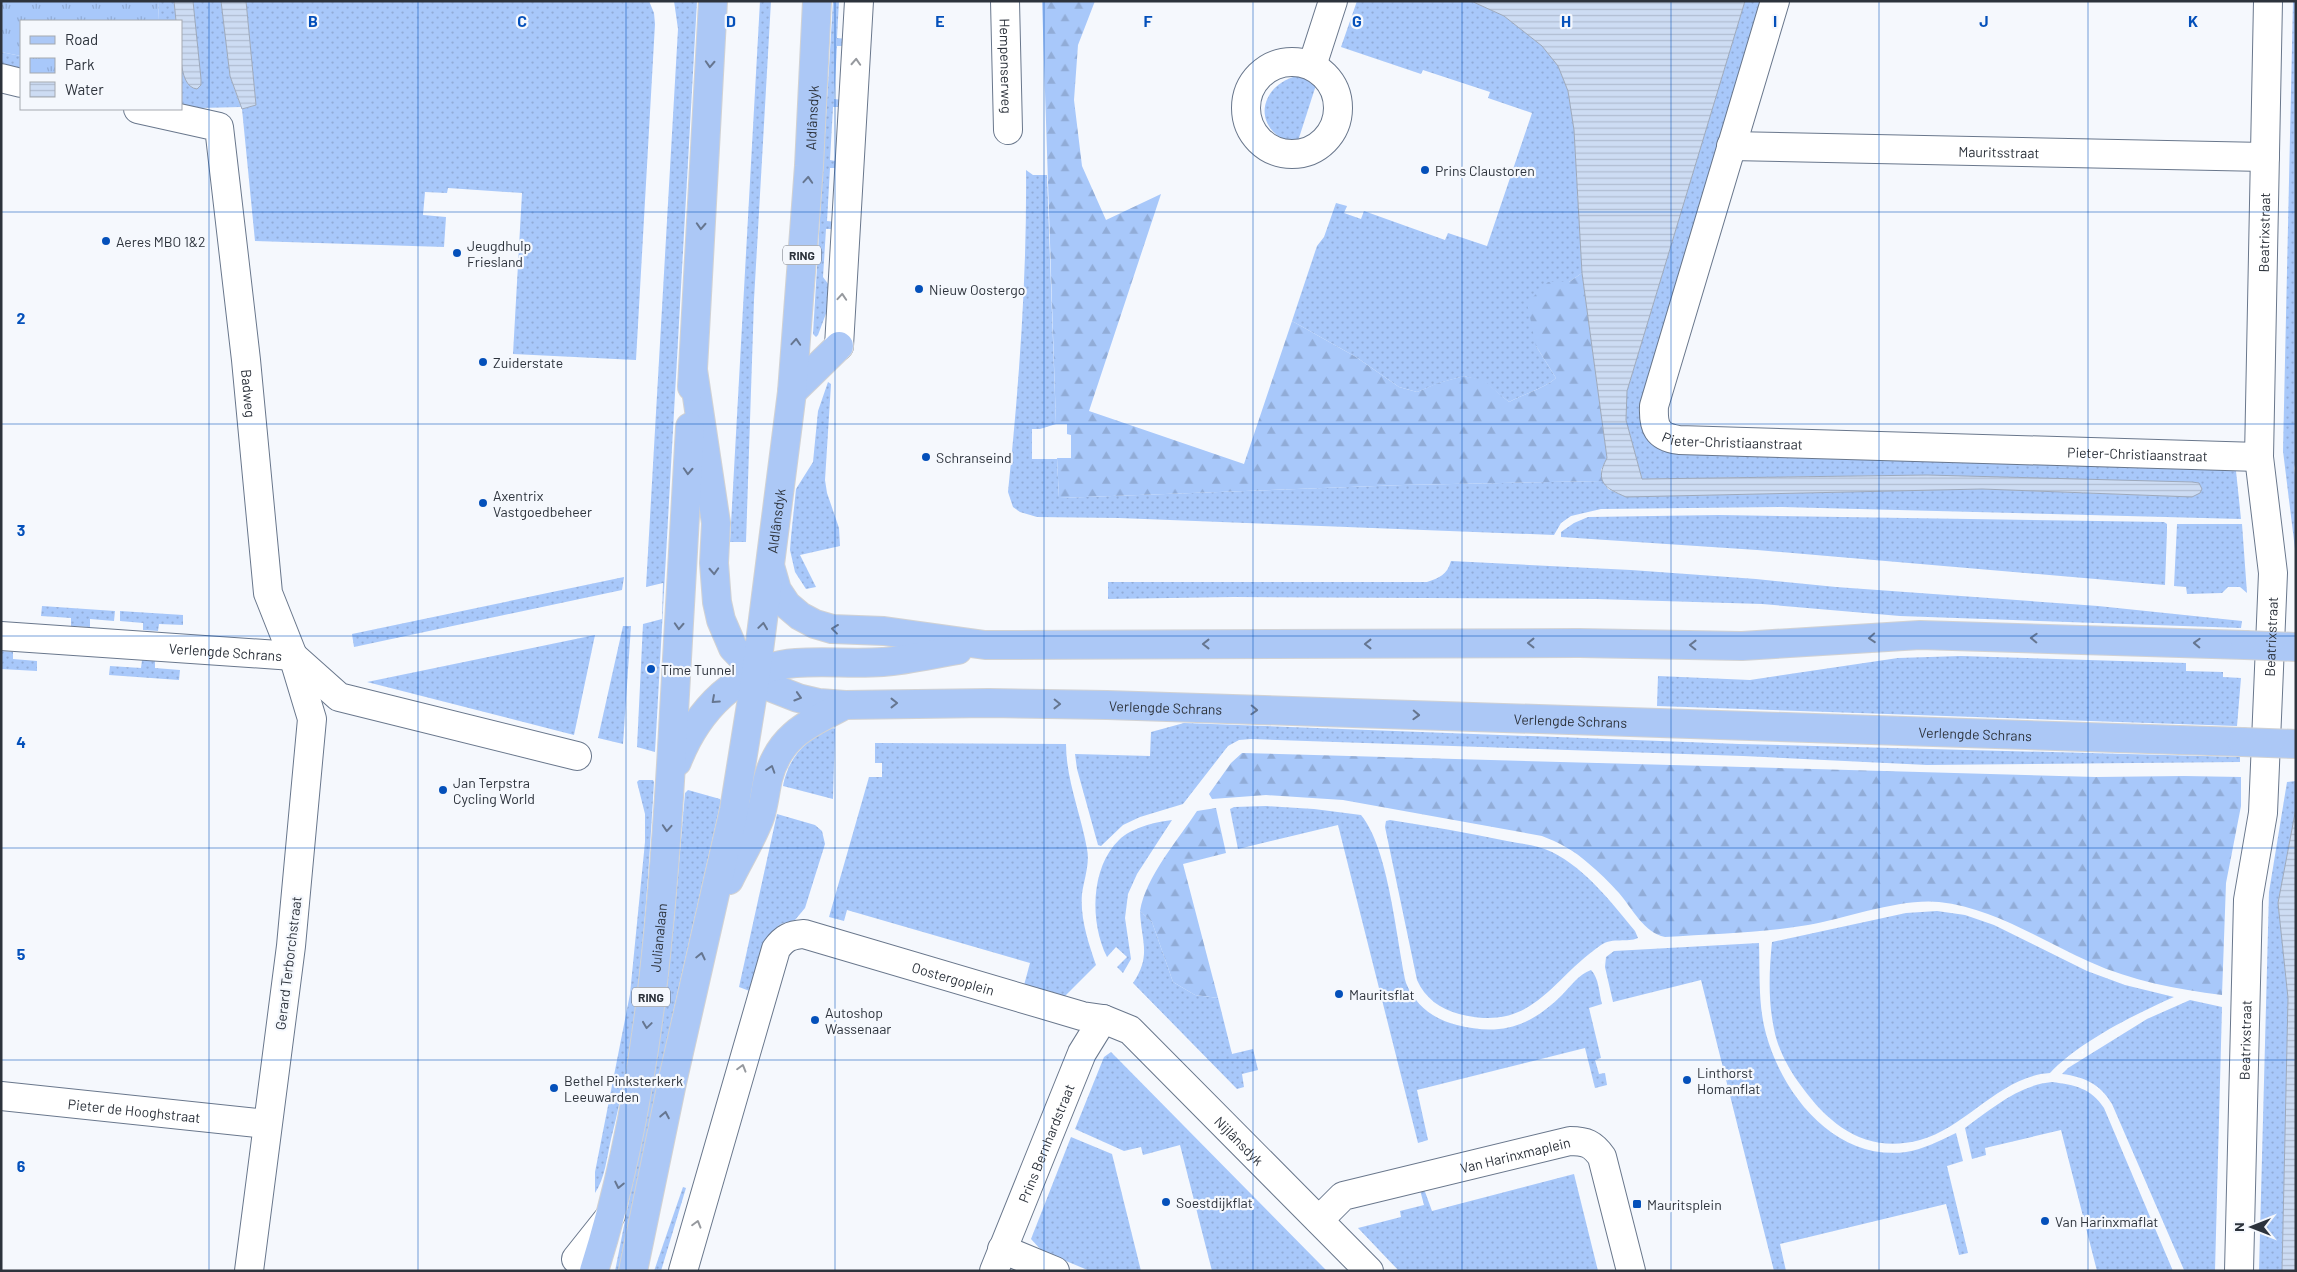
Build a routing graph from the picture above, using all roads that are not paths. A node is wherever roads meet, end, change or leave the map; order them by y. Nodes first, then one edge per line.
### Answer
1 (713, 1) edge
2 (804, 1) edge
3 (817, 1) edge
4 (859, 1) edge
5 (1005, 1) edge
6 (1334, 1) edge
7 (1775, 1) edge
8 (2268, 1) edge
9 (815, 50) junction
10 (1312, 66) dead end
11 (1, 78) edge
12 (20, 83) edge
13 (143, 110) edge
14 (1008, 130) dead end
15 (1731, 146) junction
16 (2266, 157) junction
17 (839, 346) joint
18 (693, 370) junction
19 (792, 392) junction
20 (2259, 457) junction
21 (771, 569) junction
22 (1, 636) edge
23 (985, 645) junction
24 (2296, 646) edge
25 (293, 656) junction
26 (756, 674) junction
27 (845, 705) junction
28 (2296, 744) edge
29 (577, 756) dead end
30 (671, 780) junction
31 (708, 922) junction
32 (1102, 1019) junction
33 (1, 1096) edge
34 (268, 1124) junction
35 (1319, 1220) junction
36 (584, 1221) dead end
37 (998, 1260) edge
38 (581, 1267) edge
39 (249, 1271) edge
40 (633, 1271) edge
41 (683, 1271) edge
42 (1055, 1271) edge
43 (1369, 1271) edge
44 (1631, 1271) edge
45 (2239, 1271) edge

1 -> 18 main road, RING
2 - 9 main road, Aldlânsdyk
3 - 9 main road, Aldlânsdyk / RING
17 -> 4 street
5 - 14 street, Hempenserweg
6 - 10 street
7 - 15 street, Pieter-Christiaanstraat
8 - 16 street, Beatrixstraat
19 -> 9 main road, Aldlânsdyk / RING
11 - 12 street
13 - 25 street, Badweg
15 - 16 street, Mauritsstraat
15 - 20 street, Pieter-Christiaanstraat
16 - 20 street, Beatrixstraat
17 - 19 main road
18 -> 26 main road
18 -> 30 main road, Julianalaan / RING
19 - 21 main road, Aldlânsdyk / RING
20 - 45 street, Beatrixstraat
23 -> 21 main road
26 -> 21 main road, Aldlânsdyk / RING
22 - 25 street, Verlengde Schrans
24 -> 23 main road, bridge
23 - 26 main road
25 - 29 street, Verlengde Schrans
25 - 34 street, Gerard Terborchstraat
26 -> 27 main road, Verlengde Schrans
26 -> 30 main road, Julianalaan
26 - 31 main road, RING
27 -> 28 main road, Verlengde Schrans, bridge
31 -> 27 main road, Verlengde Schrans
30 -> 38 main road, Julianalaan / RING
40 -> 31 main road, RING
32 - 35 street, Nijlânsdyk
32 - 37 street, Prins Bernhardstraat
41 -> 32 street, Oostergoplein
33 - 34 street, Pieter de Hooghstraat
34 - 39 street, Gerard Terborchstraat
35 - 43 street, Nijlânsdyk
35 - 44 street, Van Harinxmaplein
36 - 38 street, Julianalaan
37 - 42 street

